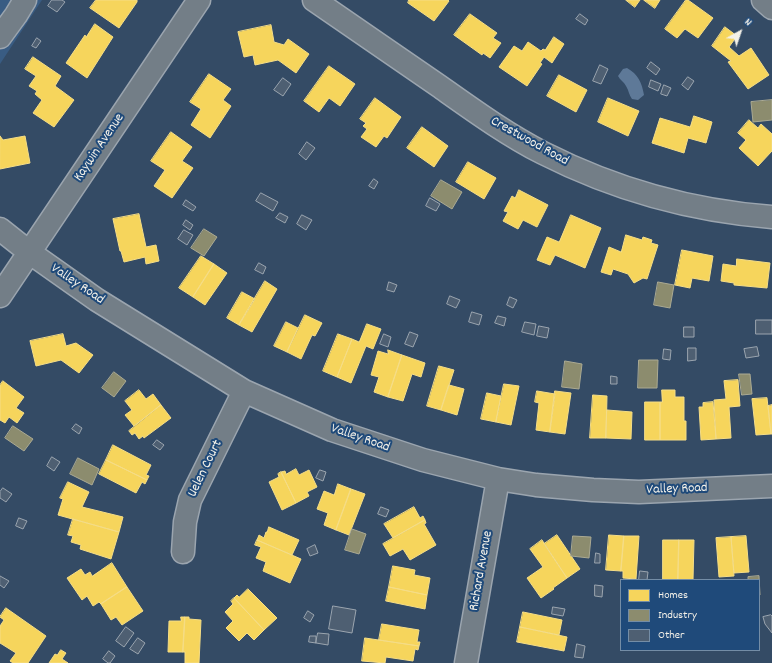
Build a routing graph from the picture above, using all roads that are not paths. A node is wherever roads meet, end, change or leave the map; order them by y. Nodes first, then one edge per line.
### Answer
1 (25, 0) edge
2 (200, 0) edge
3 (314, 0) edge
4 (764, 0) edge
5 (772, 8) edge
6 (0, 37) edge
7 (772, 217) edge
8 (0, 229) edge
9 (29, 252) junction
10 (0, 296) edge
11 (244, 391) junction
12 (498, 479) junction
13 (772, 486) edge
14 (183, 552) dead end
15 (466, 663) edge

1 - 6 street
2 - 9 street, Kaywin Avenue
3 - 7 street, Crestwood Road
4 - 5 street
8 - 9 street, Valley Road
9 - 10 street, Kaywin Avenue
9 - 11 street, Valley Road
11 - 12 street, Valley Road
11 - 14 street, Uelen Court
12 - 13 street, Valley Road
12 - 15 street, Richard Avenue

